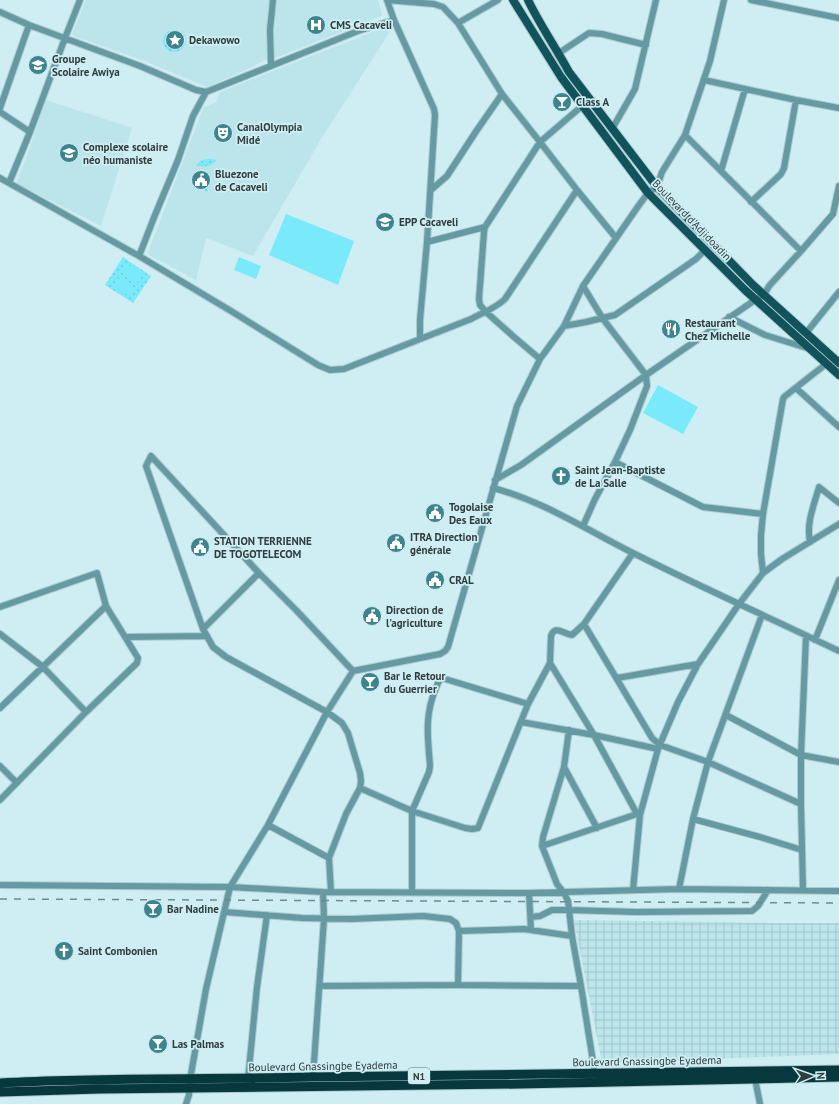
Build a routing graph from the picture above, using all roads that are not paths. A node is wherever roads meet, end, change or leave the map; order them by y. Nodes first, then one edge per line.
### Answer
1 (80, 0) edge
2 (273, 0) edge
3 (387, 0) edge
4 (498, 0) edge
5 (513, 0) edge
6 (528, 0) edge
7 (656, 0) edge
8 (724, 0) edge
9 (751, 0) edge
10 (0, 12) edge
11 (839, 18) edge
12 (394, 20) junction
13 (458, 23) junction
14 (29, 25) junction
15 (65, 38) junction
16 (646, 45) junction
17 (559, 53) junction
18 (271, 65) junction
19 (704, 80) junction
20 (745, 90) junction
21 (206, 92) junction
22 (502, 94) junction
23 (796, 100) junction
24 (590, 101) junction
25 (582, 106) junction
26 (0, 108) edge
27 (839, 108) edge
28 (0, 112) edge
29 (612, 129) junction
30 (30, 132) junction
31 (685, 135) junction
32 (540, 142) junction
33 (722, 171) junction
34 (0, 178) edge
35 (9, 183) junction
36 (0, 184) edge
37 (839, 186) edge
38 (656, 187) junction
39 (431, 190) junction
40 (576, 190) junction
41 (648, 193) junction
42 (751, 202) junction
43 (833, 214) junction
44 (839, 219) edge
45 (485, 227) junction
46 (616, 238) junction
47 (427, 242) junction
48 (705, 250) junction
49 (801, 251) junction
50 (139, 256) junction
51 (583, 286) junction
52 (838, 294) edge
53 (764, 295) junction
54 (755, 300) junction
55 (486, 312) junction
56 (729, 317) junction
57 (603, 319) junction
58 (564, 326) junction
59 (806, 333) junction
60 (420, 339) junction
61 (810, 349) junction
62 (540, 359) junction
63 (839, 363) edge
64 (826, 364) junction
65 (646, 374) junction
66 (839, 375) edge
67 (796, 388) junction
68 (839, 427) edge
69 (615, 462) junction
70 (495, 480) junction
71 (493, 488) junction
72 (839, 503) edge
73 (763, 514) junction
74 (839, 524) edge
75 (583, 526) junction
76 (810, 542) junction
77 (633, 553) junction
78 (259, 573) junction
79 (763, 573) junction
80 (839, 580) edge
81 (739, 604) junction
82 (106, 606) junction
83 (0, 607) edge
84 (762, 615) junction
85 (584, 624) junction
86 (203, 629) junction
87 (0, 634) edge
88 (207, 636) junction
89 (806, 636) junction
90 (126, 637) junction
91 (815, 640) junction
92 (839, 651) edge
93 (550, 663) junction
94 (698, 664) junction
95 (43, 666) junction
96 (353, 670) junction
97 (617, 678) junction
98 (528, 704) junction
99 (0, 708) edge
100 (86, 712) junction
101 (327, 712) junction
102 (726, 716) junction
103 (521, 722) junction
104 (569, 730) junction
105 (594, 734) junction
106 (659, 747) junction
107 (801, 755) junction
108 (708, 762) junction
109 (839, 762) edge
110 (0, 766) edge
111 (564, 767) junction
112 (17, 782) junction
113 (360, 788) junction
114 (0, 800) edge
115 (801, 804) junction
116 (412, 810) junction
117 (639, 815) junction
118 (693, 819) junction
119 (268, 825) junction
120 (597, 828) junction
121 (542, 846) junction
122 (802, 850) junction
123 (329, 858) junction
124 (0, 886) edge
125 (230, 887) junction
126 (679, 889) junction
127 (633, 890) junction
128 (768, 890) junction
129 (803, 890) junction
130 (839, 891) edge
131 (323, 892) junction
132 (331, 892) junction
133 (412, 892) junction
134 (563, 892) junction
135 (529, 893) junction
136 (569, 910) junction
137 (224, 912) junction
138 (267, 915) junction
139 (531, 917) junction
140 (324, 919) junction
141 (531, 930) junction
142 (459, 931) junction
143 (572, 936) junction
144 (458, 985) junction
145 (320, 986) junction
146 (581, 986) junction
147 (839, 1070) edge
148 (595, 1074) junction
149 (313, 1077) junction
150 (839, 1077) edge
151 (248, 1079) junction
152 (755, 1079) junction
153 (0, 1083) edge
154 (190, 1084) junction
155 (0, 1092) edge
156 (186, 1104) edge
157 (760, 1104) edge

1 - 15 street
2 - 18 street
3 - 12 street
3 - 13 street
4 - 13 street
5 - 25 main road, Boulevard d'Adjidoadin
6 - 17 main road, Boulevard d'Adjidoadin
7 - 16 street
8 - 19 street
9 - 11 street
10 - 14 street
12 - 18 street
12 - 39 street
13 - 22 street
14 - 15 street
14 - 26 street
15 - 21 street
15 - 30 street
16 - 17 street
16 - 29 street
17 - 24 main road, Boulevard d'Adjidoadin
18 - 21 street
19 - 20 street
19 - 31 street
20 - 23 street
20 - 33 street
21 - 50 street
22 - 32 street
22 - 39 street
23 - 27 street
23 - 42 street
24 - 25 street
24 - 29 main road, Boulevard d'Adjidoadin
25 - 32 street
25 - 41 main road, Boulevard d'Adjidoadin
28 - 30 street
29 - 38 main road, Boulevard d'Adjidoadin
30 - 35 street
31 - 33 street
31 - 38 street
32 - 40 street
32 - 45 street
33 - 42 street
34 - 35 street
35 - 36 street
35 - 50 street
37 - 43 street
38 - 41 street
38 - 53 main road, Boulevard d'Adjidoadin
39 - 47 street
40 - 46 street
40 - 55 street
41 - 46 street
41 - 48 main road, Boulevard d'Adjidoadin
42 - 49 street
43 - 44 street
43 - 49 street
45 - 47 street
45 - 55 street
46 - 51 street
47 - 60 street
48 - 54 main road, Boulevard d'Adjidoadin
48 - 57 street
49 - 53 street
50 - 60 street
51 - 57 street
51 - 58 street
52 - 59 street
53 - 54 street
53 - 59 main road, Boulevard d'Adjidoadin
54 - 56 street
54 - 61 main road, Boulevard d'Adjidoadin
55 - 60 street
55 - 62 street
56 - 61 street
56 - 65 street
57 - 58 street
57 - 65 street
58 - 62 street
59 - 63 main road, Boulevard d'Adjidoadin
61 - 64 main road, Boulevard d'Adjidoadin
62 - 70 street
64 - 66 main road, Boulevard d'Adjidoadin
64 - 67 street
65 - 69 street
65 - 70 street
67 - 68 street
67 - 73 street
69 - 73 street
69 - 75 street
70 - 71 street
71 - 75 street
71 - 96 street
72 - 76 street
73 - 79 street
74 - 76 street
75 - 77 street
76 - 79 street
77 - 81 street
77 - 85 street
78 - 86 street
78 - 86 street
78 - 96 street
79 - 81 street
80 - 91 street
81 - 84 street
81 - 94 street
82 - 83 street
82 - 90 street
82 - 95 street
84 - 89 street
84 - 102 street
85 - 93 street
85 - 97 street
86 - 88 street
87 - 95 street
88 - 90 street
88 - 101 street
89 - 91 street
89 - 107 street
90 - 100 street
91 - 92 street
93 - 98 street
93 - 105 street
94 - 97 street
94 - 106 street
95 - 99 street
95 - 100 street
96 - 101 street
97 - 106 street
98 - 103 street
98 - 116 street
100 - 112 street
101 - 113 street
101 - 119 street
102 - 107 street
102 - 108 street
103 - 104 street
103 - 116 street
104 - 105 street
104 - 111 street
105 - 106 street
105 - 117 street
106 - 108 street
106 - 117 street
107 - 109 street
107 - 115 street
108 - 115 street
108 - 118 street
110 - 112 street
111 - 120 street
111 - 121 street
112 - 114 street
113 - 116 street
113 - 123 street
115 - 122 street
116 - 133 street
117 - 120 street
117 - 127 street
118 - 122 street
118 - 126 street
119 - 123 street
119 - 125 street
120 - 121 street
121 - 134 street
122 - 129 street
123 - 132 street
124 - 125 street
125 - 131 street
125 - 137 street
126 - 127 street
126 - 128 street
127 - 134 street
128 - 129 street
128 - 136 street
129 - 130 street
131 - 132 street
131 - 140 street
132 - 133 street
133 - 135 street
134 - 135 street
134 - 136 street
135 - 139 street
136 - 139 street
136 - 143 street
137 - 138 street
137 - 154 street
138 - 140 street
138 - 151 street
139 - 141 street
140 - 142 street
140 - 145 street
141 - 142 street
141 - 143 street
142 - 144 street
143 - 146 street
144 - 145 street
144 - 146 street
145 - 149 street
146 - 148 street
147 - 148 highway, Boulevard Gnassingbe Eyadema / N1
148 - 149 highway, Boulevard Gnassingbe Eyadema / N1
149 - 151 highway, Boulevard Gnassingbe Eyadema / N1
150 - 152 highway, Boulevard Gnassingbe Eyadema / N1
151 - 154 highway, Boulevard Gnassingbe Eyadema / N1
152 - 154 highway, Boulevard Gnassingbe Eyadema / N1
152 - 157 street
153 - 154 highway, Boulevard Gnassingbe Eyadema / N1
154 - 155 highway, Boulevard Gnassingbe Eyadema / N1
154 - 156 street

